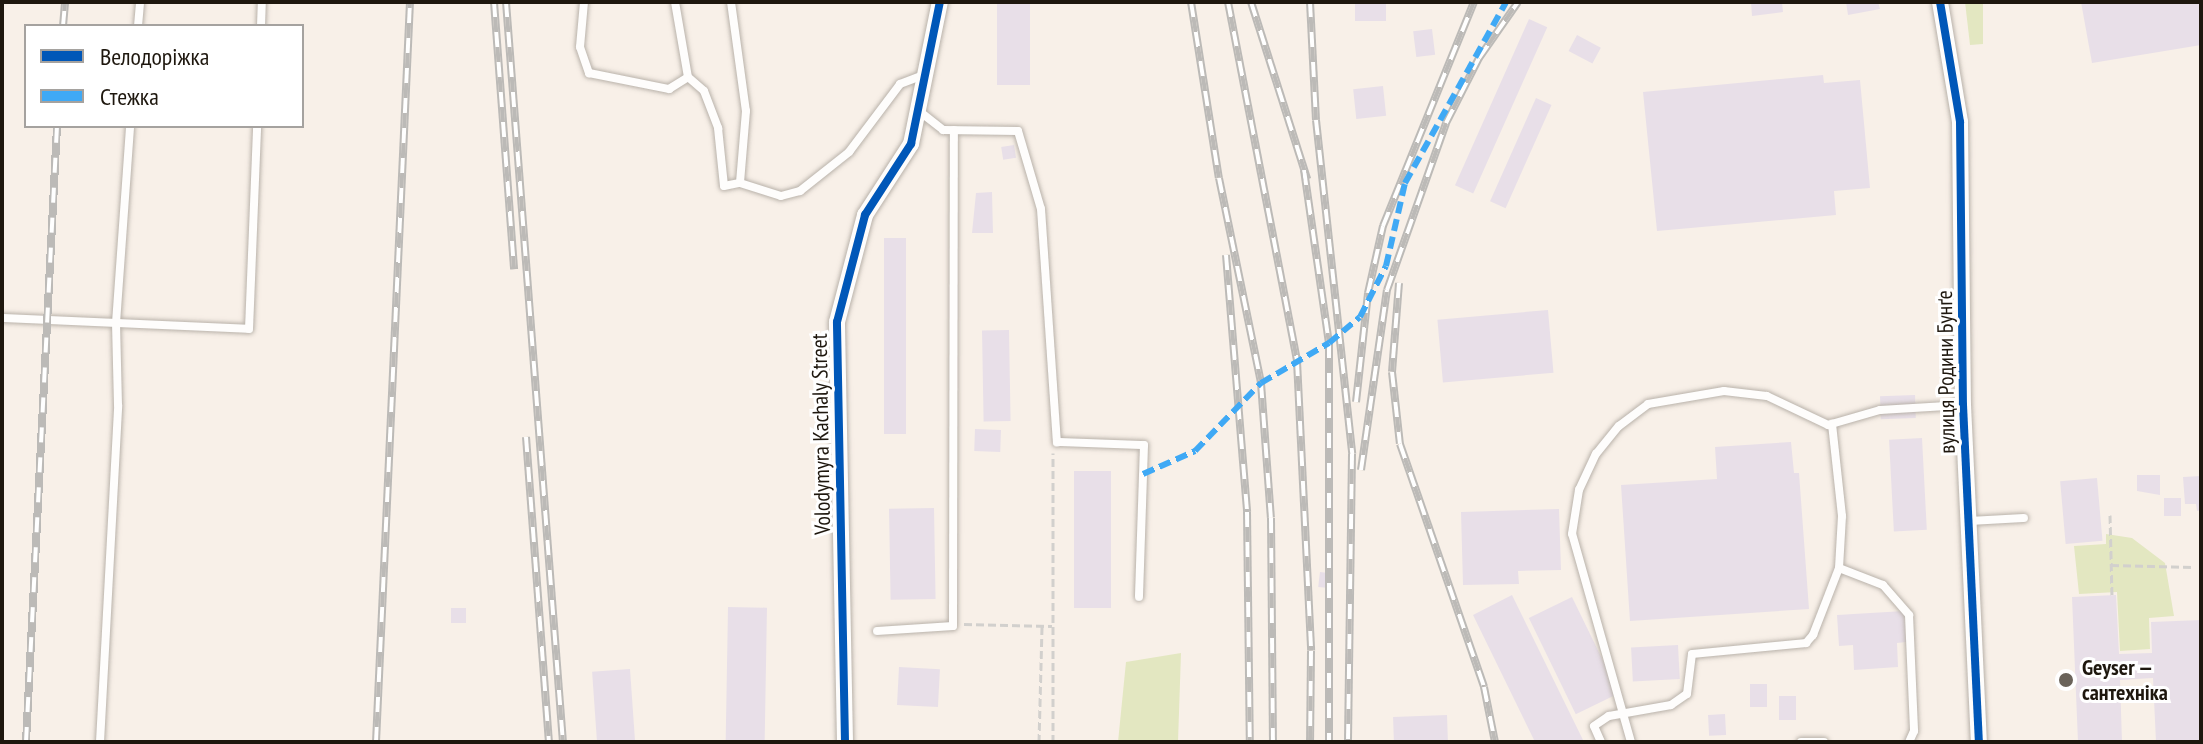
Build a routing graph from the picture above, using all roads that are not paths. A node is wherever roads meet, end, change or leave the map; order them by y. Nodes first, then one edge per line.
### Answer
1 (140, 2) edge
2 (262, 2) edge
3 (584, 2) edge
4 (675, 2) edge
5 (731, 2) edge
6 (940, 2) edge
7 (1940, 2) edge
8 (138, 24) edge
9 (261, 24) edge
10 (927, 73) junction
11 (688, 77) junction
12 (919, 110) junction
13 (130, 128) edge
14 (257, 128) edge
15 (954, 130) junction
16 (740, 183) junction
17 (2, 318) edge
18 (116, 323) junction
19 (1963, 405) junction
20 (1832, 424) junction
21 (2024, 518) dead end
22 (1969, 521) junction
23 (1839, 568) junction
24 (1139, 597) dead end
25 (877, 631) dead end
26 (1625, 710) junction
27 (100, 742) edge
28 (845, 742) edge
29 (1601, 742) edge
30 (1631, 742) edge
31 (1801, 742) edge
32 (1824, 742) edge
33 (1909, 742) edge
34 (1979, 742) edge

1 - 8 lane
2 - 9 lane
3 - 11 lane
4 - 11 lane
5 - 16 lane
6 - 10 street, Volodymyra Kachaly Street
7 - 19 street, вулиця Родини Бунґе
10 - 12 street, Volodymyra Kachaly Street
10 - 16 lane
11 - 16 lane
12 - 15 lane
12 - 28 street, Volodymyra Kachaly Street
13 - 18 lane
14 - 18 lane
15 - 24 lane
15 - 25 lane
17 - 18 lane
18 - 27 lane
19 - 20 lane
19 - 22 street, вулиця Родини Бунґе
20 - 23 lane
20 - 26 lane
21 - 22 lane
22 - 34 street, вулиця Родини Бунґе
23 - 26 lane
23 - 33 lane
26 - 29 lane
26 - 30 lane
31 - 32 lane

